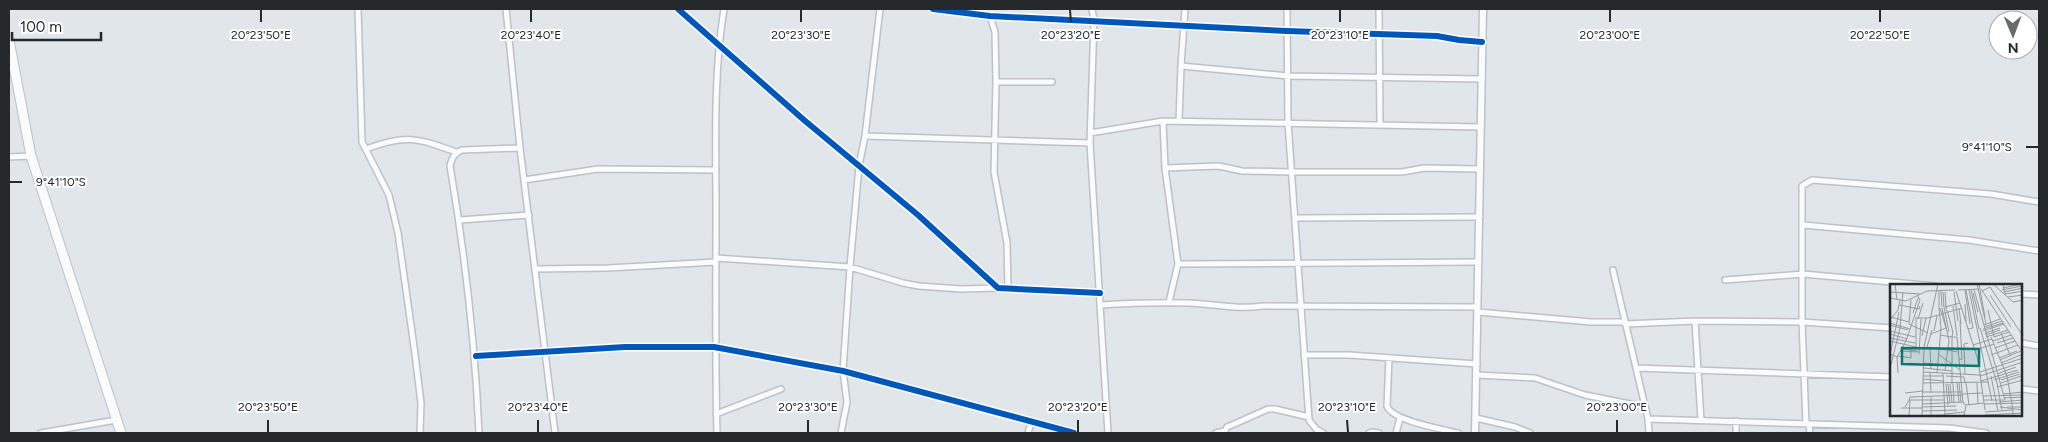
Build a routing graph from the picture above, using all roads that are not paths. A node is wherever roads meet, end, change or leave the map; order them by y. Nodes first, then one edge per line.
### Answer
1 (358, 9) edge
2 (506, 9) edge
3 (678, 9) edge
4 (724, 9) edge
5 (880, 9) edge
6 (933, 9) edge
7 (1092, 9) edge
8 (1185, 9) edge
9 (1287, 9) edge
10 (1379, 9) edge
11 (1482, 9) edge
12 (990, 16) junction
13 (1094, 20) junction
14 (1184, 24) junction
15 (1287, 31) junction
16 (1378, 34) junction
17 (9, 40) edge
18 (1482, 42) junction
19 (718, 44) junction
20 (1181, 66) junction
21 (1288, 76) junction
22 (1380, 78) junction
23 (1482, 79) junction
24 (996, 82) junction
25 (1052, 82) dead end
26 (1163, 121) junction
27 (1179, 121) junction
28 (1288, 123) junction
29 (1380, 125) junction
30 (1481, 126) junction
31 (1090, 133) junction
32 (866, 136) junction
33 (994, 141) junction
34 (1090, 143) junction
35 (520, 148) junction
36 (366, 149) junction
37 (456, 152) junction
38 (31, 156) junction
39 (9, 157) edge
40 (859, 166) junction
41 (1165, 168) junction
42 (1480, 169) junction
43 (716, 170) junction
44 (1292, 172) junction
45 (524, 180) junction
46 (2039, 202) edge
47 (529, 215) junction
48 (1480, 217) junction
49 (1295, 218) junction
50 (460, 220) junction
51 (1803, 225) junction
52 (2039, 251) edge
53 (716, 260) junction
54 (1479, 262) junction
55 (1296, 263) junction
56 (1178, 264) junction
57 (850, 267) junction
58 (536, 269) junction
59 (1613, 270) dead end
60 (1803, 274) junction
61 (1726, 280) dead end
62 (1913, 284) edge
63 (998, 288) junction
64 (1008, 289) junction
65 (1100, 293) junction
66 (2023, 294) edge
67 (2039, 295) edge
68 (1169, 302) junction
69 (1100, 305) junction
70 (1300, 307) junction
71 (1478, 309) junction
72 (1695, 322) junction
73 (1802, 322) junction
74 (1625, 323) junction
75 (1890, 328) edge
76 (2023, 343) edge
77 (714, 346) junction
78 (2039, 346) edge
79 (545, 352) junction
80 (1304, 355) junction
81 (476, 356) junction
82 (1389, 358) junction
83 (1478, 364) junction
84 (1636, 368) junction
85 (1698, 370) junction
86 (843, 371) junction
87 (1805, 373) junction
88 (1477, 375) junction
89 (1890, 377) edge
90 (781, 389) dead end
91 (2023, 389) edge
92 (2039, 391) edge
93 (1645, 407) junction
94 (716, 414) junction
95 (1309, 417) junction
96 (1400, 418) junction
97 (1476, 418) junction
98 (1648, 419) junction
99 (116, 420) junction
100 (1702, 420) junction
101 (1736, 421) junction
102 (1032, 423) junction
103 (1808, 424) junction
104 (1224, 432) edge
105 (41, 433) edge
106 (121, 433) edge
107 (420, 433) edge
108 (479, 433) edge
109 (555, 433) edge
110 (717, 433) edge
111 (841, 433) edge
112 (1028, 433) edge
113 (1071, 433) edge
114 (1108, 433) edge
115 (1216, 433) edge
116 (1323, 433) edge
117 (1369, 433) edge
118 (1378, 433) edge
119 (1396, 433) edge
120 (1458, 433) edge
121 (1475, 433) edge
122 (1530, 433) edge
123 (1649, 433) edge
124 (1736, 433) edge
125 (1810, 433) edge
126 (1986, 433) edge

1 - 36 street
2 - 35 street
3 - 19 street
4 - 19 street
5 - 32 street
6 - 12 street
7 - 13 street
8 - 14 street
9 - 15 street
10 - 16 street
11 - 18 street
12 - 13 street
12 - 24 street
13 - 14 street
13 - 31 street
14 - 15 street
14 - 20 street
15 - 16 street
15 - 21 street
16 - 18 street
16 - 22 street
17 - 38 main road
18 - 23 street
19 - 40 street
19 - 43 street
20 - 21 street
20 - 27 street
21 - 22 street
21 - 28 street
22 - 23 street
22 - 29 street
23 - 30 street
24 - 25 street
24 - 33 street
26 - 27 street
26 - 31 street
26 - 41 street
27 - 28 street
28 - 29 street
28 - 44 street
29 - 30 street
30 - 42 street
31 - 34 street
32 - 33 street
32 - 40 street
33 - 34 street
33 - 64 street
34 - 65 street
35 - 37 street
35 - 45 street
36 - 37 street
36 - 107 street
37 - 50 street
38 - 39 street
38 - 99 main road
40 - 57 street
40 - 63 street
41 - 44 street
41 - 56 street
42 - 44 street
42 - 48 street
43 - 45 street
43 - 53 street
44 - 49 street
45 - 47 street
46 - 51 street
47 - 50 street
47 - 58 street
48 - 49 street
48 - 54 street
49 - 55 street
50 - 81 street
51 - 52 street
51 - 60 street
53 - 57 street
53 - 58 street
53 - 77 street
54 - 55 street
54 - 71 street
55 - 56 street
55 - 70 street
56 - 68 street
57 - 63 street
57 - 86 street
58 - 79 street
59 - 74 street
60 - 61 street
60 - 62 street
60 - 73 street
63 - 64 street
64 - 65 street
65 - 69 street
66 - 67 street
68 - 69 street
68 - 70 street
69 - 114 street
70 - 71 street
70 - 80 street
71 - 74 street
71 - 83 street
72 - 73 street
72 - 74 street
72 - 85 street
73 - 75 street
73 - 87 street
74 - 84 street
76 - 78 street
77 - 79 street
77 - 86 street
77 - 94 street
79 - 81 street
79 - 109 street
80 - 82 street
80 - 95 street
81 - 108 street
82 - 83 street
82 - 96 street
83 - 88 street
84 - 85 street
84 - 93 street
85 - 87 street
85 - 100 street
86 - 102 street
86 - 111 street
87 - 89 street
87 - 103 street
88 - 93 street
88 - 97 street
90 - 94 street
91 - 92 street
93 - 98 street
94 - 110 street
95 - 104 street
95 - 116 street
96 - 119 street
96 - 120 street
97 - 121 street
97 - 122 street
98 - 100 street
98 - 123 street
99 - 105 street
99 - 106 main road
100 - 101 street
101 - 103 street
101 - 124 street
102 - 112 street
102 - 113 street
103 - 125 street
103 - 126 street
104 - 115 street
117 - 118 street

